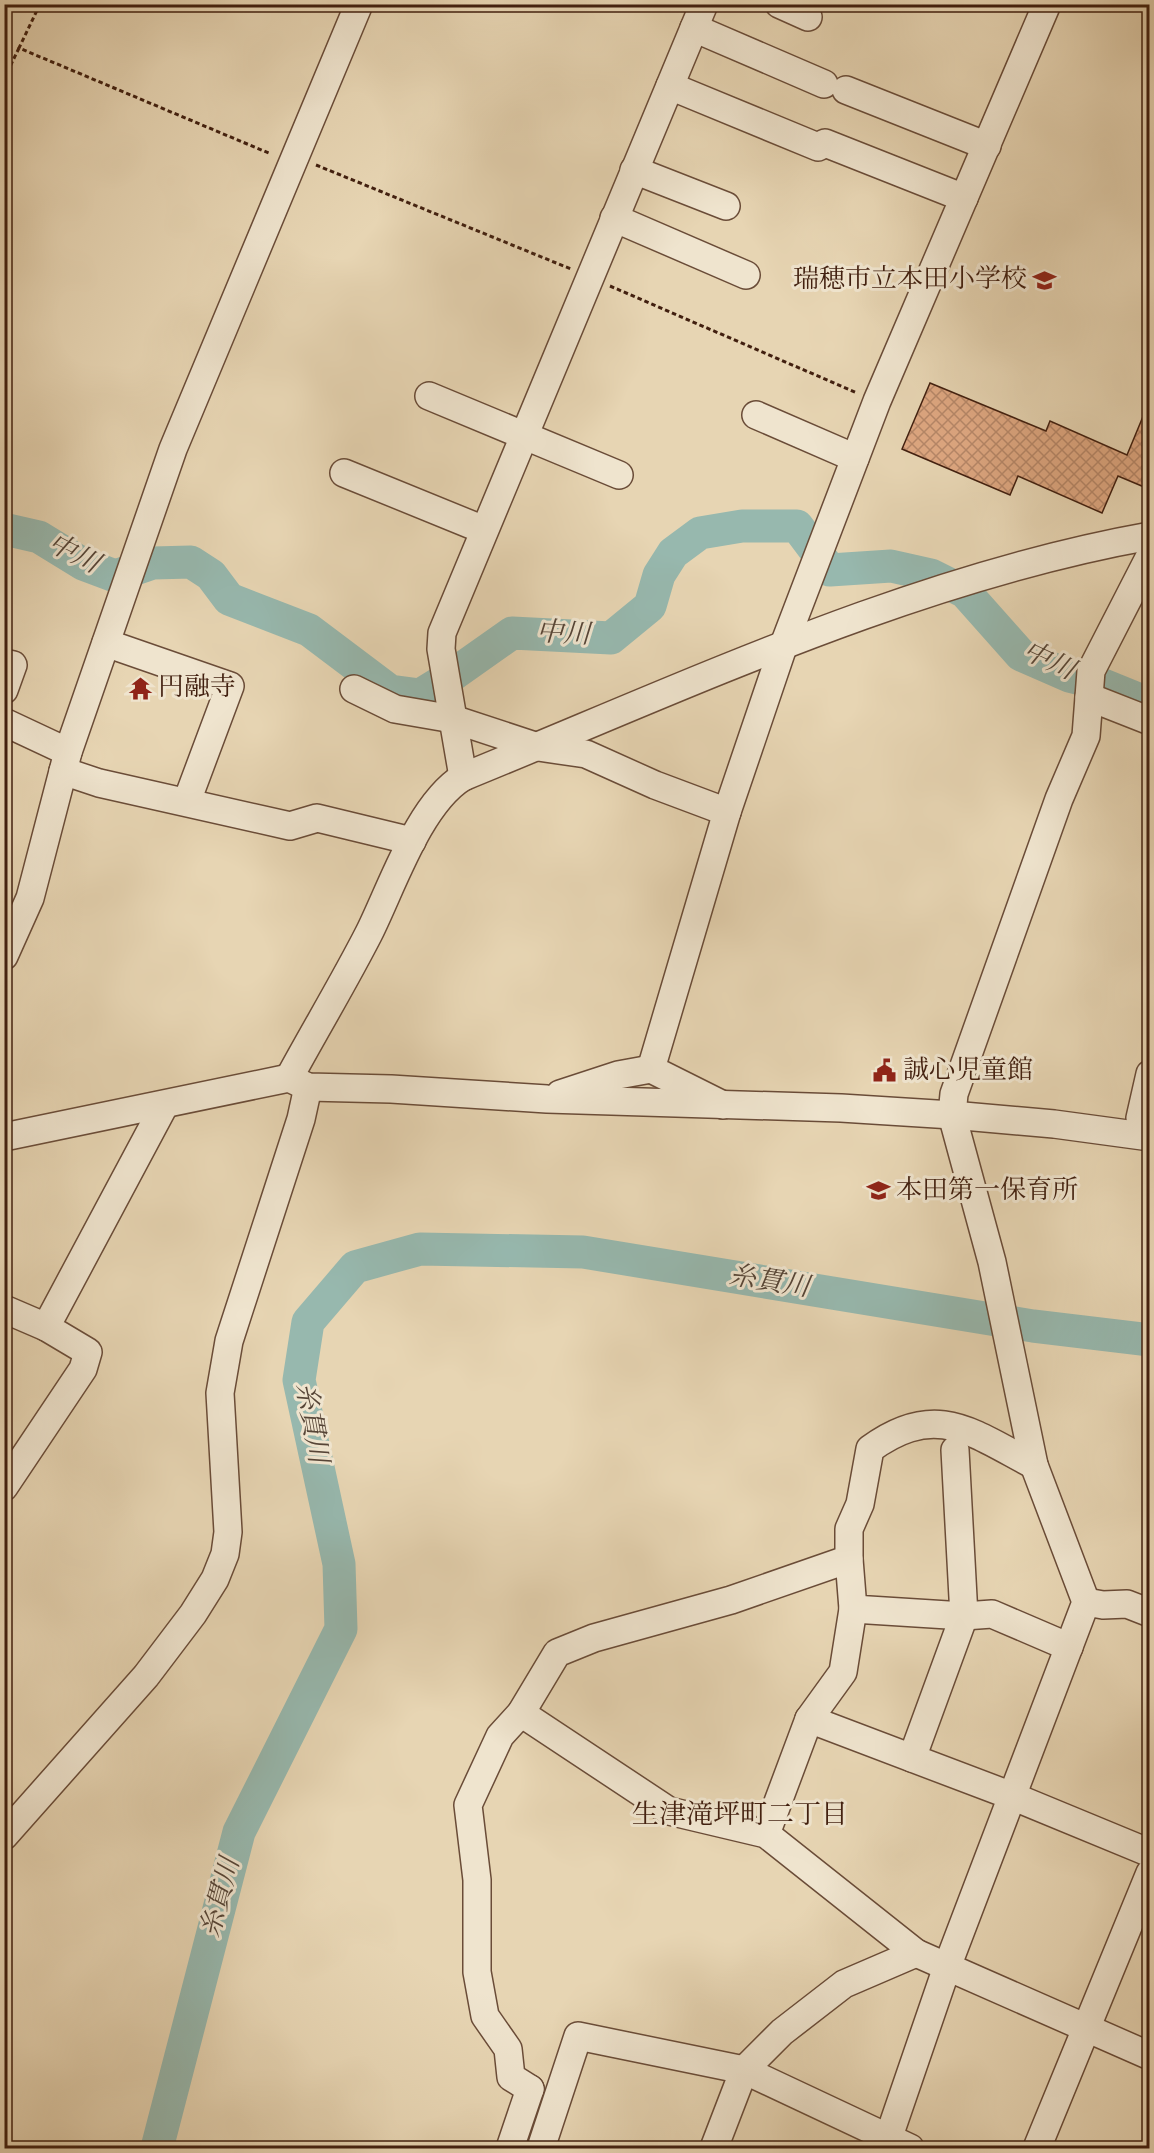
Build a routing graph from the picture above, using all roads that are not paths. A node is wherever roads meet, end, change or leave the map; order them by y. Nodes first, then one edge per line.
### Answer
1 (359, 4) edge
2 (780, 4) edge
3 (1047, 4) edge
4 (699, 16) edge
5 (808, 17) dead end
6 (670, 86) junction
7 (987, 146) junction
8 (634, 170) junction
9 (964, 198) junction
10 (726, 206) dead end
11 (614, 218) junction
12 (746, 275) dead end
13 (429, 396) dead end
14 (756, 415) dead end
15 (523, 435) junction
16 (855, 458) junction
17 (344, 473) dead end
18 (619, 475) dead end
19 (484, 530) junction
20 (1149, 536) edge
21 (1149, 556) edge
22 (106, 643) junction
23 (783, 647) junction
24 (4, 663) edge
25 (1090, 688) junction
26 (354, 689) dead end
27 (4, 690) edge
28 (453, 719) junction
29 (4, 722) edge
30 (1149, 722) edge
31 (537, 747) junction
32 (65, 762) junction
33 (463, 777) junction
34 (187, 801) junction
35 (728, 812) junction
36 (412, 841) junction
37 (4, 956) edge
38 (651, 1069) junction
39 (1149, 1074) edge
40 (298, 1082) junction
41 (547, 1099) junction
42 (723, 1105) junction
43 (164, 1106) junction
44 (952, 1115) junction
45 (1149, 1120) edge
46 (4, 1137) edge
47 (1149, 1137) edge
48 (4, 1310) edge
49 (46, 1327) junction
50 (955, 1450) dead end
51 (1034, 1465) junction
52 (4, 1487) edge
53 (849, 1559) junction
54 (1086, 1602) junction
55 (853, 1609) junction
56 (1149, 1613) edge
57 (964, 1616) junction
58 (1070, 1647) junction
59 (521, 1713) junction
60 (809, 1719) junction
61 (912, 1758) junction
62 (1012, 1796) junction
63 (766, 1834) junction
64 (4, 1836) edge
65 (1149, 1853) edge
66 (1149, 1873) edge
67 (916, 1953) junction
68 (947, 1967) junction
69 (1085, 2027) junction
70 (1149, 2056) edge
71 (744, 2070) junction
72 (530, 2089) junction
73 (894, 2145) edge
74 (510, 2148) edge
75 (536, 2148) edge
76 (541, 2148) edge
77 (714, 2148) edge
78 (1037, 2148) edge

1 - 22 street
2 - 5 street
3 - 7 street
4 - 6 street
4 - 7 street
6 - 8 street
6 - 9 street
7 - 9 street
8 - 10 street
8 - 11 street
9 - 16 street
11 - 12 street
11 - 15 street
13 - 15 street
14 - 16 street
15 - 18 street
15 - 19 street
16 - 23 street
17 - 19 street
19 - 28 street
20 - 23 street
21 - 25 street
22 - 32 street
22 - 34 street
23 - 31 street
23 - 35 street
24 - 27 street
25 - 30 street
25 - 44 street
26 - 28 street
28 - 31 street
28 - 33 street
29 - 32 street
31 - 33 street
31 - 35 street
32 - 34 street
32 - 37 street
33 - 36 street
34 - 36 street
35 - 38 street
36 - 40 street
38 - 41 street
38 - 42 street
39 - 45 street
40 - 41 street
40 - 43 street
40 - 64 street
41 - 42 street
42 - 44 street
43 - 46 street
43 - 49 street
44 - 47 street
44 - 51 street
48 - 49 street
49 - 52 street
50 - 57 street
51 - 53 street
51 - 54 street
53 - 55 street
53 - 59 street
54 - 56 street
54 - 58 street
55 - 57 street
55 - 60 street
57 - 58 street
57 - 61 street
58 - 62 street
59 - 63 street
59 - 72 street
60 - 61 street
60 - 63 street
61 - 62 street
62 - 65 street
62 - 68 street
63 - 67 street
66 - 69 street
67 - 68 street
67 - 71 street
68 - 69 street
68 - 73 street
69 - 70 street
69 - 78 street
71 - 73 street
71 - 76 street
71 - 77 street
72 - 74 street
72 - 75 street

